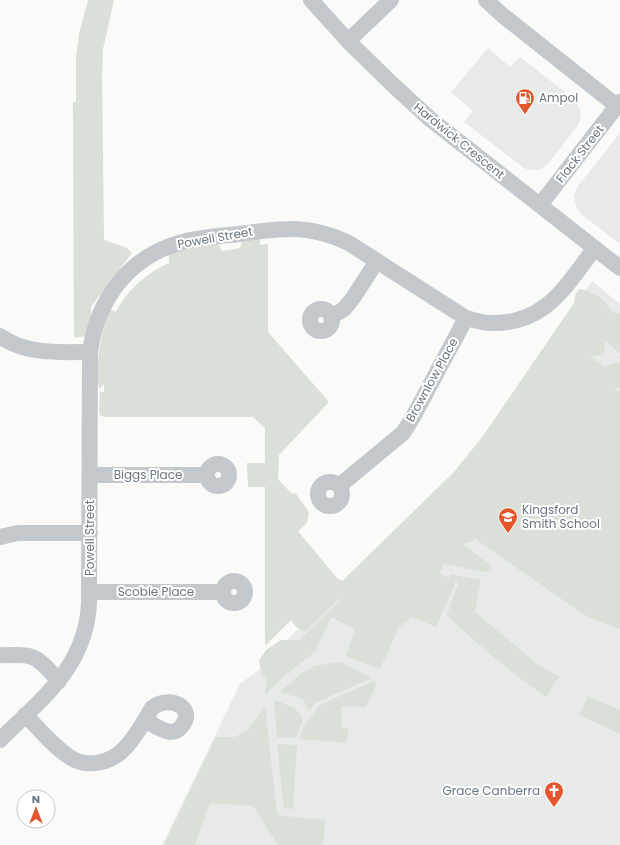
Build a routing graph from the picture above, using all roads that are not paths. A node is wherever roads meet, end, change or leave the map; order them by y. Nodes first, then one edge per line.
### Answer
1 (311, 0) edge
2 (391, 0) edge
3 (486, 0) edge
4 (348, 41) junction
5 (618, 104) edge
6 (540, 205) junction
7 (595, 248) junction
8 (377, 261) junction
9 (620, 268) edge
10 (331, 317) dead end
11 (466, 318) junction
12 (0, 336) edge
13 (90, 352) junction
14 (90, 475) junction
15 (207, 475) dead end
16 (339, 486) dead end
17 (90, 533) junction
18 (0, 537) edge
19 (90, 592) junction
20 (223, 592) dead end
21 (0, 656) edge
22 (59, 681) junction
23 (25, 715) junction
24 (145, 720) dead end
25 (0, 740) edge

1 - 4 street, Hardwick Crescent
2 - 4 street
3 - 5 street
4 - 6 street, Hardwick Crescent
5 - 6 street, Flack Street
6 - 7 street, Hardwick Crescent
7 - 9 street, Hardwick Crescent
7 - 11 street, Powell Street
8 - 10 street
8 - 11 street, Powell Street
8 - 13 street, Powell Street
11 - 16 street, Brownlow Place
12 - 13 street
13 - 14 street, Powell Street
14 - 15 street, Biggs Place
14 - 17 street, Powell Street
17 - 18 street
17 - 19 street, Powell Street
19 - 20 street, Scobie Place
19 - 22 street, Powell Street
21 - 22 street
22 - 23 street, Powell Street
23 - 24 street
23 - 25 street, Powell Street

